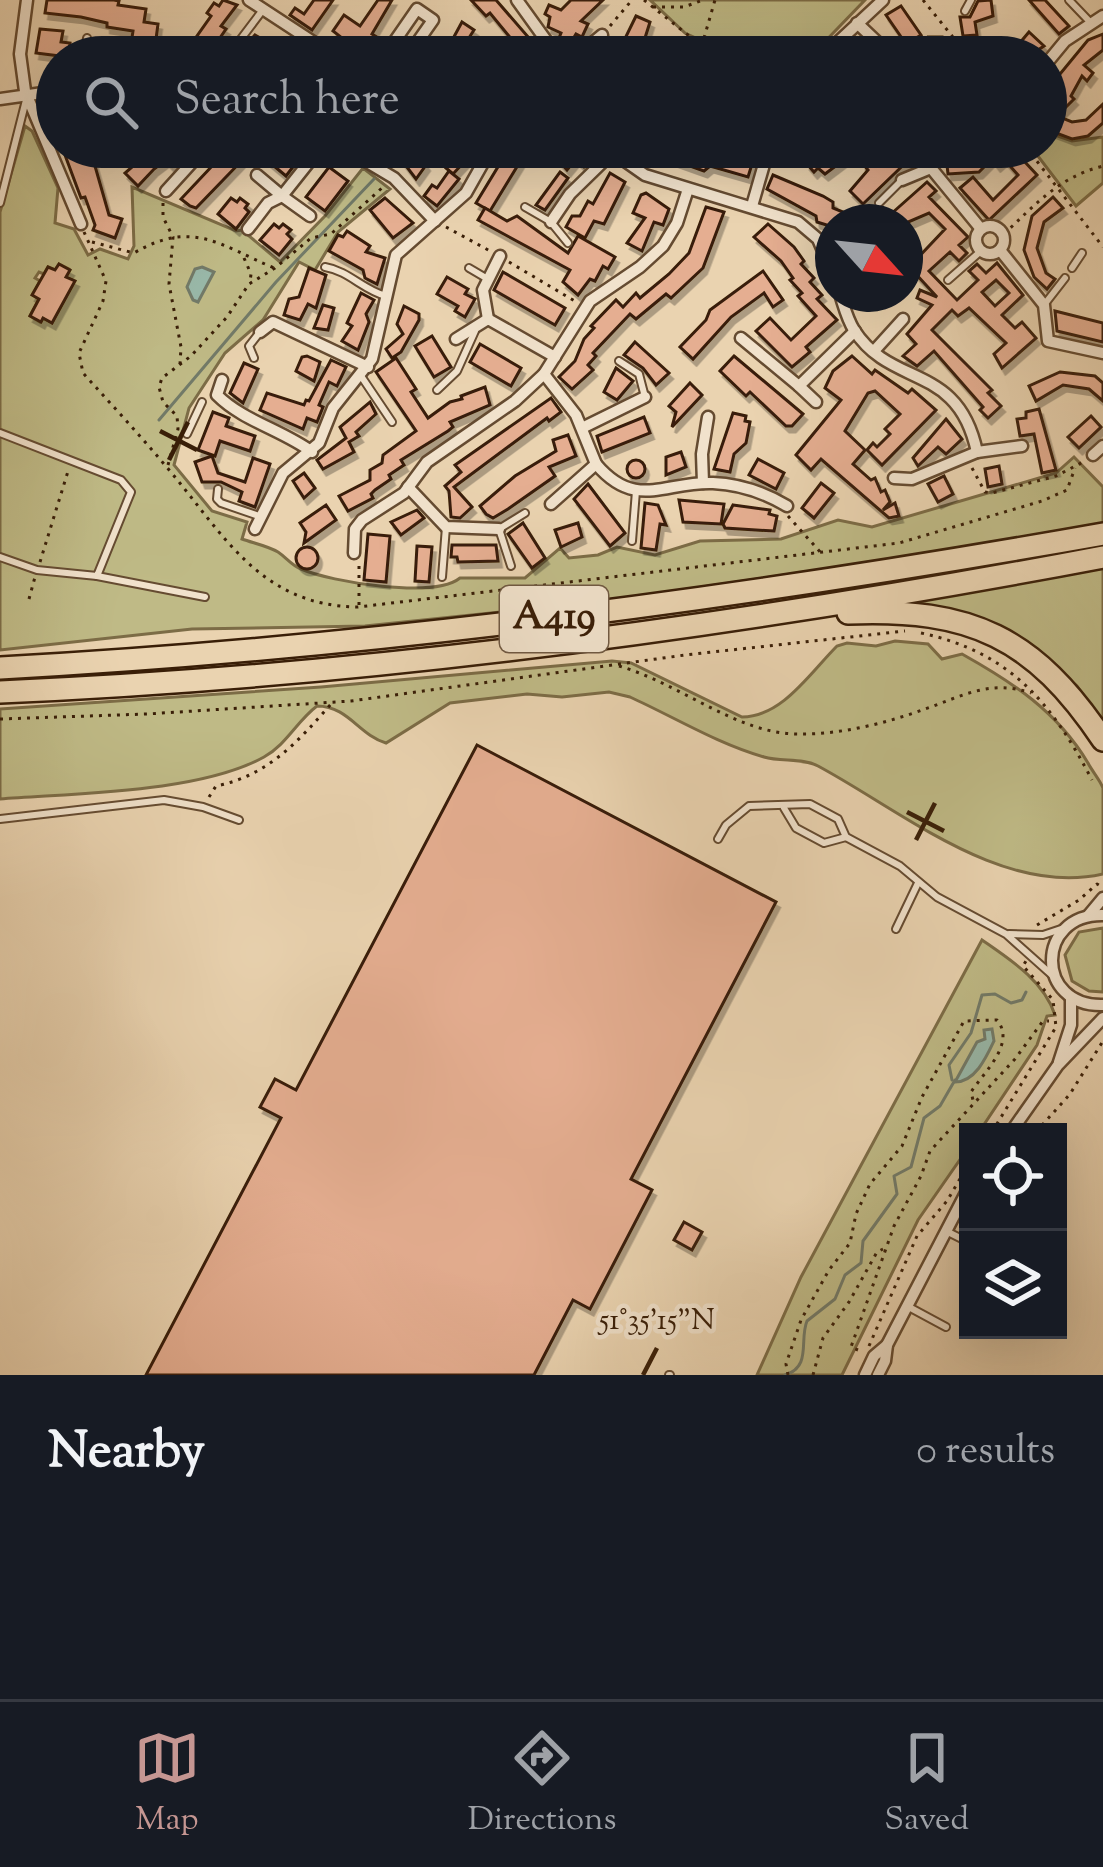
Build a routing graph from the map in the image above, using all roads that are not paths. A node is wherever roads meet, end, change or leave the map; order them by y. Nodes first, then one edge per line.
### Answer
1 (27, 0) edge
2 (248, 0) edge
3 (517, 0) edge
4 (884, 0) edge
5 (971, 0) edge
6 (1070, 0) edge
7 (262, 10) junction
8 (965, 11) dead end
9 (1098, 20) edge
10 (856, 23) junction
11 (243, 36) edge
12 (303, 36) edge
13 (398, 36) edge
14 (421, 36) edge
15 (545, 36) edge
16 (843, 36) edge
17 (870, 36) edge
18 (1067, 40) edge
19 (36, 94) edge
20 (27, 96) junction
21 (0, 100) edge
22 (36, 117) edge
23 (57, 168) edge
24 (188, 168) edge
25 (304, 168) edge
26 (377, 168) edge
27 (480, 168) edge
28 (597, 168) edge
29 (635, 168) edge
30 (763, 168) edge
31 (931, 168) joint
32 (256, 175) dead end
33 (902, 180) joint
34 (688, 189) junction
35 (282, 196) junction
36 (164, 197) road end
37 (0, 203) edge
38 (879, 203) dead end
39 (752, 206) junction
40 (525, 207) dead end
41 (310, 216) dead end
42 (435, 221) junction
43 (551, 221) junction
44 (81, 224) road end
45 (248, 229) dead end
46 (981, 229) junction
47 (815, 236) edge
48 (568, 243) dead end
49 (1000, 250) junction
50 (981, 251) junction
51 (1082, 253) dead end
52 (500, 256) road end
53 (325, 267) dead end
54 (469, 268) dead end
55 (1072, 268) dead end
56 (487, 278) junction
57 (1065, 278) dead end
58 (948, 280) dead end
59 (386, 296) junction
60 (1044, 305) junction
61 (278, 306) dead end
62 (847, 312) edge
63 (488, 319) junction
64 (903, 320) dead end
65 (273, 322) junction
66 (476, 328) junction
67 (855, 331) junction
68 (260, 332) joint
69 (741, 338) dead end
70 (456, 339) dead end
71 (874, 351) junction
72 (1103, 353) edge
73 (555, 357) junction
74 (254, 358) dead end
75 (619, 361) dead end
76 (364, 372) junction
77 (544, 374) junction
78 (222, 380) dead end
79 (799, 386) junction
80 (437, 390) dead end
81 (217, 395) junction
82 (645, 397) joint
83 (202, 402) joint
84 (816, 402) dead end
85 (709, 417) dead end
86 (392, 422) dead end
87 (582, 428) junction
88 (0, 434) edge
89 (187, 434) dead end
90 (1022, 446) dead end
91 (312, 452) junction
92 (973, 453) junction
93 (596, 464) junction
94 (895, 478) dead end
95 (703, 483) junction
96 (408, 487) junction
97 (218, 489) dead end
98 (636, 491) junction
99 (551, 504) dead end
100 (787, 506) road end
101 (525, 513) dead end
102 (258, 523) joint
103 (446, 526) junction
104 (499, 529) junction
105 (1103, 534) edge
106 (632, 541) dead end
107 (353, 554) road end
108 (0, 556) edge
109 (1103, 557) edge
110 (512, 566) dead end
111 (97, 576) junction
112 (442, 577) dead end
113 (205, 597) dead end
114 (782, 613) junction
115 (0, 668) edge
116 (0, 692) edge
117 (1103, 740) edge
118 (784, 808) junction
119 (0, 818) edge
120 (238, 820) dead end
121 (846, 837) junction
122 (718, 839) dead end
123 (918, 882) junction
124 (1103, 898) edge
125 (1103, 915) edge
126 (1088, 916) junction
127 (896, 928) dead end
128 (1065, 928) junction
129 (1006, 934) junction
130 (1055, 977) junction
131 (1071, 998) junction
132 (1103, 1005) edge
133 (1103, 1018) edge
134 (1058, 1066) junction
135 (1017, 1123) edge
136 (959, 1208) edge
137 (946, 1231) junction
138 (959, 1238) edge
139 (907, 1306) junction
140 (946, 1327) dead end
141 (887, 1345) junction
142 (865, 1375) edge
143 (878, 1375) edge

1 - 20 street
2 - 7 street
3 - 15 street
4 - 10 street
5 - 8 lane
6 - 9 lane
7 - 11 lane
7 - 12 street
9 - 18 street
10 - 16 street
10 - 17 street
13 - 14 street
19 - 20 street
20 - 21 street
20 - 22 street
20 - 37 lane
23 - 44 street
24 - 36 street
25 - 35 street
26 - 42 street
27 - 42 street
28 - 43 street
29 - 34 street
30 - 39 street
31 - 33 street
31 - 46 street
32 - 35 street
33 - 38 lane
34 - 39 street
34 - 73 street
35 - 41 street
35 - 45 street
39 - 47 street
40 - 43 lane
42 - 59 street
43 - 48 lane
46 - 49 street
46 - 50 street
49 - 50 street
49 - 60 street
50 - 58 lane
51 - 55 lane
52 - 56 street
53 - 59 lane
54 - 56 lane
56 - 63 street
57 - 60 lane
59 - 76 street
60 - 72 street
61 - 65 street
62 - 67 street
63 - 66 street
63 - 73 street
64 - 71 street
65 - 68 street
65 - 76 street
66 - 70 street
66 - 80 lane
67 - 71 street
67 - 79 street
68 - 74 lane
69 - 79 street
71 - 92 street
73 - 77 street
75 - 82 lane
76 - 86 lane
76 - 91 street
77 - 87 street
77 - 96 street
78 - 81 street
79 - 84 street
81 - 83 street
81 - 91 street
82 - 87 street
83 - 89 lane
85 - 95 street
87 - 93 street
88 - 111 lane
90 - 92 street
91 - 102 street
92 - 94 street
93 - 98 street
93 - 99 street
95 - 98 street
95 - 100 street
96 - 103 street
96 - 107 street
97 - 102 lane
98 - 106 lane
101 - 104 lane
103 - 104 street
103 - 112 lane
104 - 110 lane
105 - 115 highway, A419
108 - 111 lane
109 - 114 highway, A419
111 - 113 lane
114 - 116 highway, A419
114 - 117 highway, A419
118 - 121 lane
118 - 121 lane
118 - 122 lane
119 - 120 lane
121 - 123 lane
123 - 127 lane
123 - 129 lane
124 - 126 street
125 - 126 street
126 - 128 street
128 - 129 lane
128 - 130 street
129 - 130 lane
130 - 131 street
131 - 132 street
131 - 134 street
133 - 134 street
134 - 135 street
136 - 137 street
137 - 138 lane
137 - 139 street
139 - 140 lane
139 - 141 street
141 - 142 street
141 - 143 street

